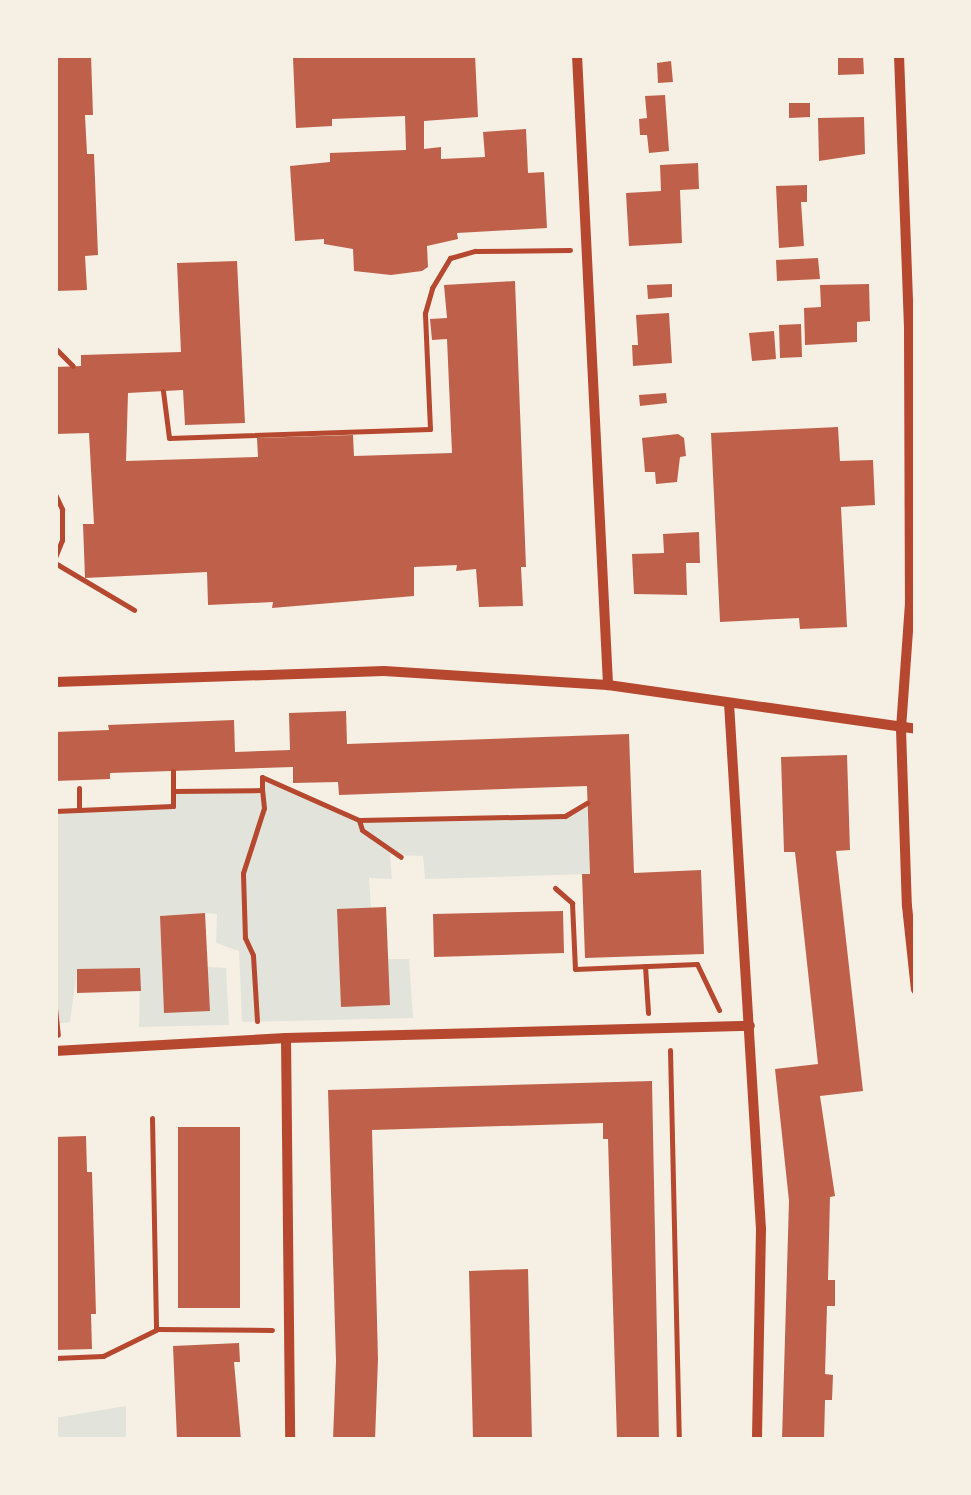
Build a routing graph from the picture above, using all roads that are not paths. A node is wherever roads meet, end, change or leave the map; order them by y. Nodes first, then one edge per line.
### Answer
1 (577, 55) edge
2 (899, 55) edge
3 (55, 682) edge
4 (608, 685) junction
5 (729, 703) junction
6 (916, 728) edge
7 (901, 729) junction
8 (916, 990) edge
9 (750, 1026) junction
10 (286, 1038) junction
11 (55, 1051) edge
12 (290, 1440) edge
13 (757, 1440) edge

1 - 4 street
2 - 7 street
3 - 4 street
4 - 5 street
5 - 7 street
5 - 9 street
6 - 7 street
7 - 8 street
9 - 10 street
9 - 13 street
10 - 11 street
10 - 12 street

